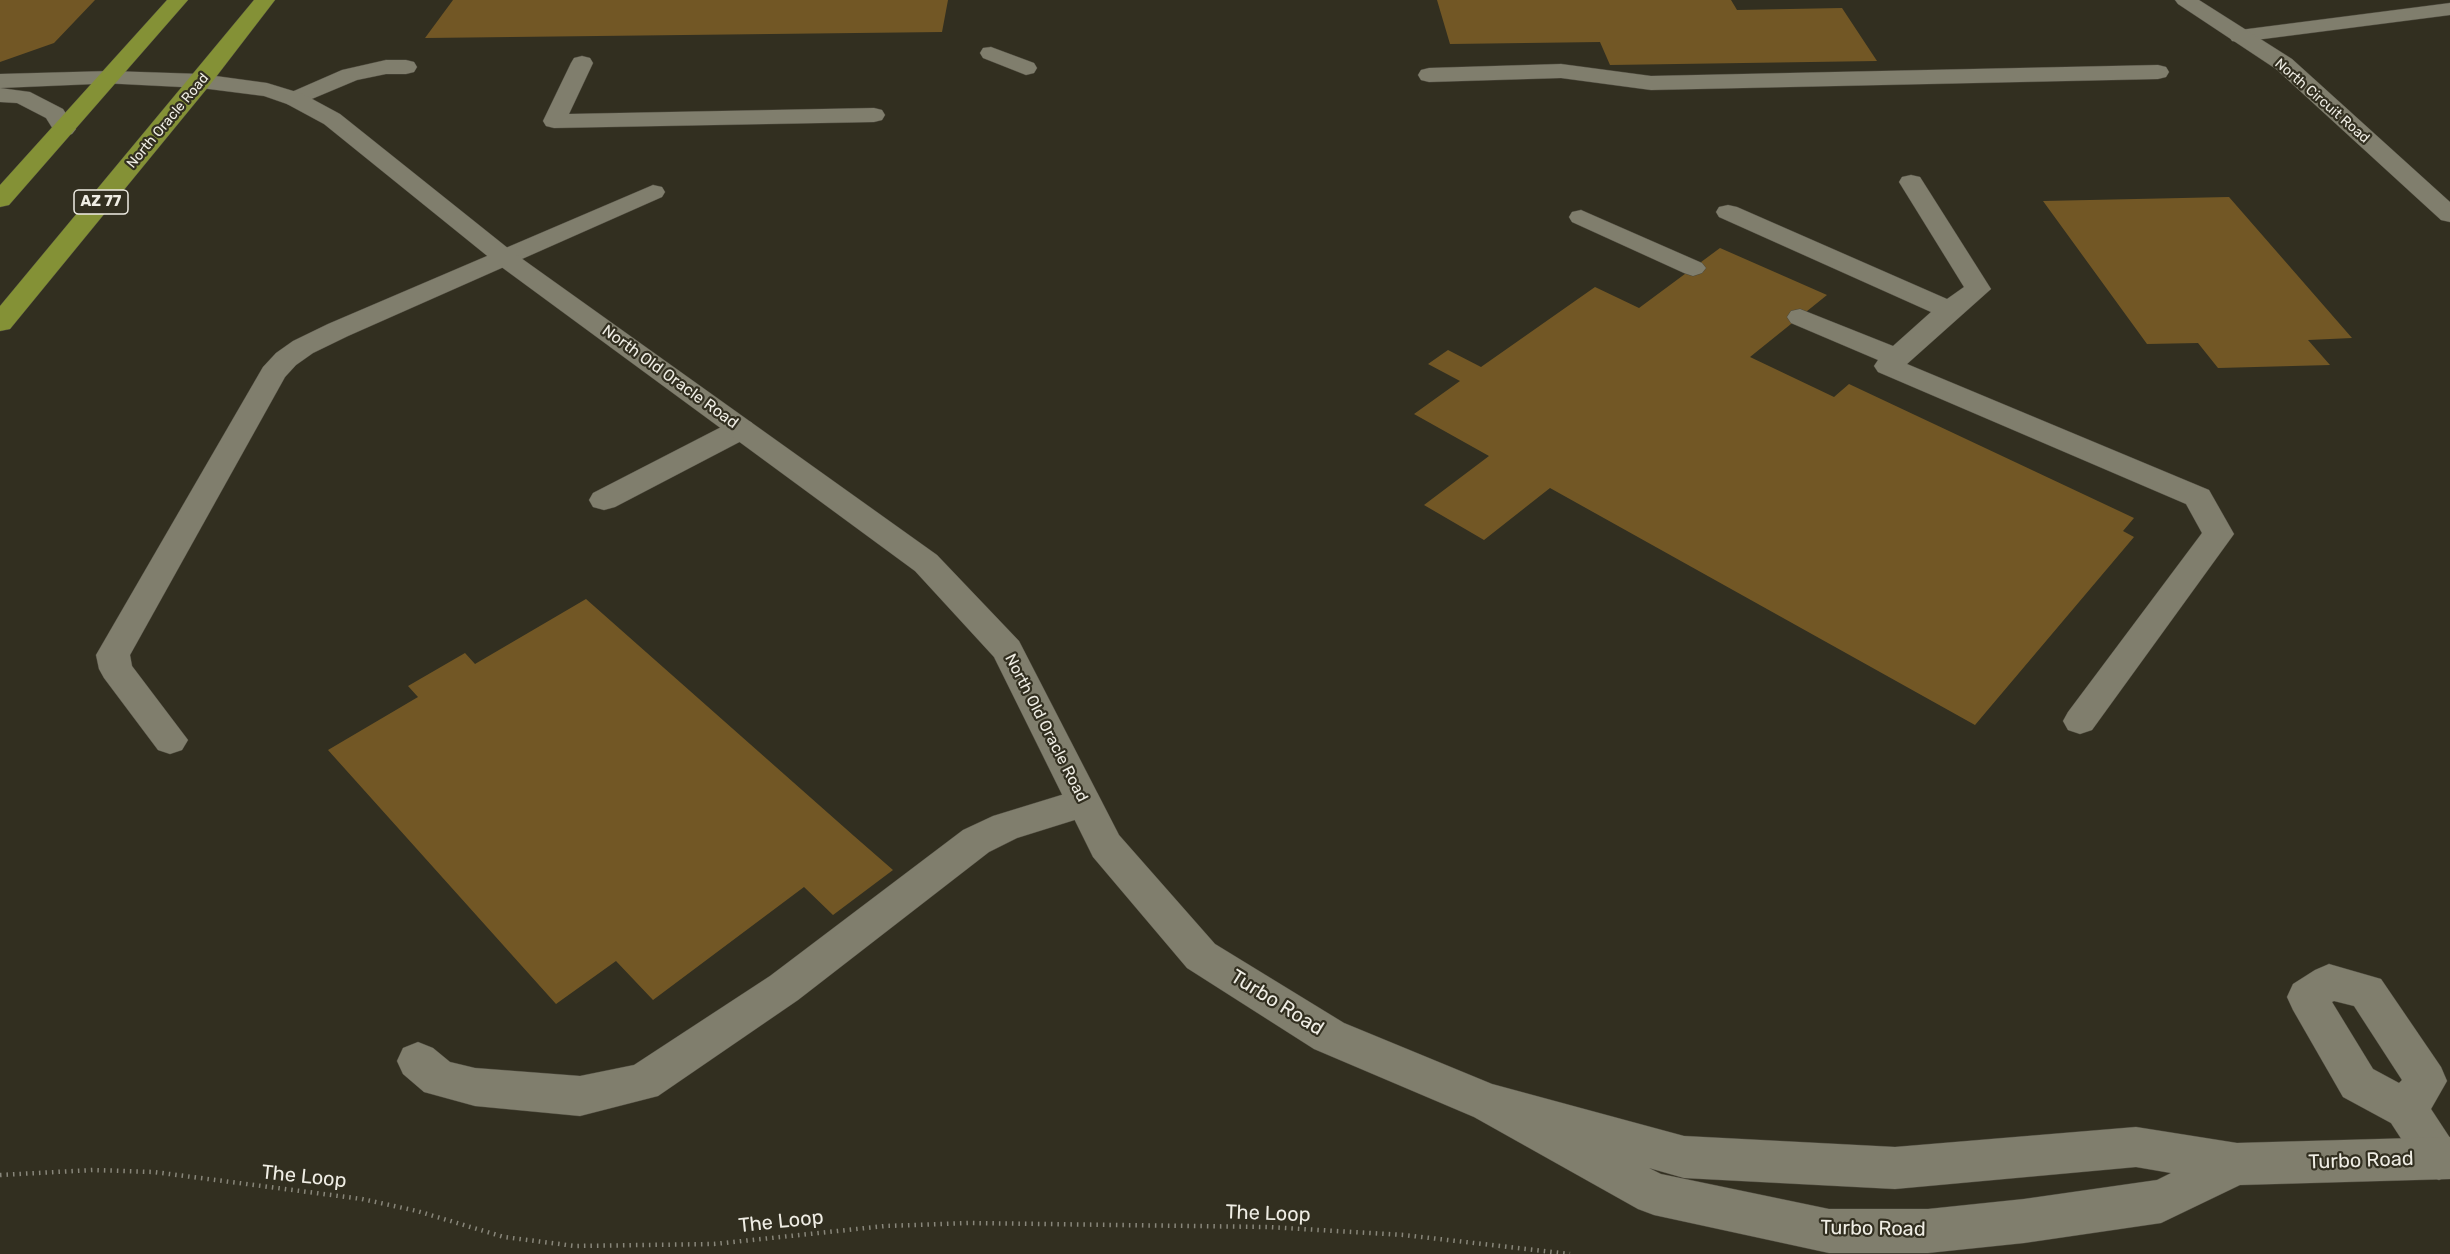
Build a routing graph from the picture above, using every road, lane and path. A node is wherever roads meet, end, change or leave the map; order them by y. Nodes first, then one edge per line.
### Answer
1 (178, 0) edge
2 (265, 0) edge
3 (2185, 0) edge
4 (2343, 0) edge
5 (2450, 9) edge
6 (2377, 19) junction
7 (2240, 36) junction
8 (991, 53) dead end
9 (582, 63) dead end
10 (406, 67) dead end
11 (1026, 68) dead end
12 (2158, 72) dead end
13 (1429, 75) dead end
14 (110, 78) junction
15 (0, 81) edge
16 (201, 81) junction
17 (0, 95) edge
18 (295, 99) junction
19 (874, 116) dead end
20 (64, 129) junction
21 (1911, 182) dead end
22 (653, 192) dead end
23 (0, 200) edge
24 (1728, 212) dead end
25 (2450, 215) edge
26 (1581, 217) dead end
27 (505, 258) junction
28 (1693, 268) dead end
29 (1949, 310) junction
30 (1800, 317) dead end
31 (0, 323) edge
32 (1898, 358) junction
33 (741, 429) junction
34 (604, 500) dead end
35 (2080, 722) dead end
36 (171, 740) dead end
37 (1084, 804) junction
38 (1106, 846) joint
39 (418, 1061) dead end
40 (1489, 1104) junction
41 (2406, 1109) dead end
42 (2444, 1158) edge
43 (2237, 1164) junction
44 (0, 1175) edge
45 (1570, 1254) edge

1 - 14 highway
2 - 16 highway, North Oracle Road / AZ 77
3 - 7 street, North Circuit Road
4 - 6 street
5 - 6 street
6 - 7 street
7 - 25 street, North Circuit Road
8 - 11 street
9 - 19 street
10 - 18 street
12 - 13 street
14 - 15 street, North Old Oracle Road
14 - 16 street, North Old Oracle Road
14 - 20 highway
16 - 18 street, North Old Oracle Road
16 - 31 highway, North Oracle Road / AZ 77
17 - 20 street
18 - 27 street, North Old Oracle Road
20 - 23 highway
21 - 29 street
22 - 27 street
24 - 29 street
26 - 28 street
27 - 33 street, North Old Oracle Road
27 - 36 street
29 - 32 street
30 - 32 street
32 - 35 street
33 - 34 street
33 - 37 street, North Old Oracle Road
37 - 38 street, North Old Oracle Road
37 - 39 street
38 - 40 street, Turbo Road
40 - 43 street, Turbo Road
40 - 43 street, Turbo Road
41 - 42 street
42 - 43 street, Turbo Road
44 - 45 path, The Loop

